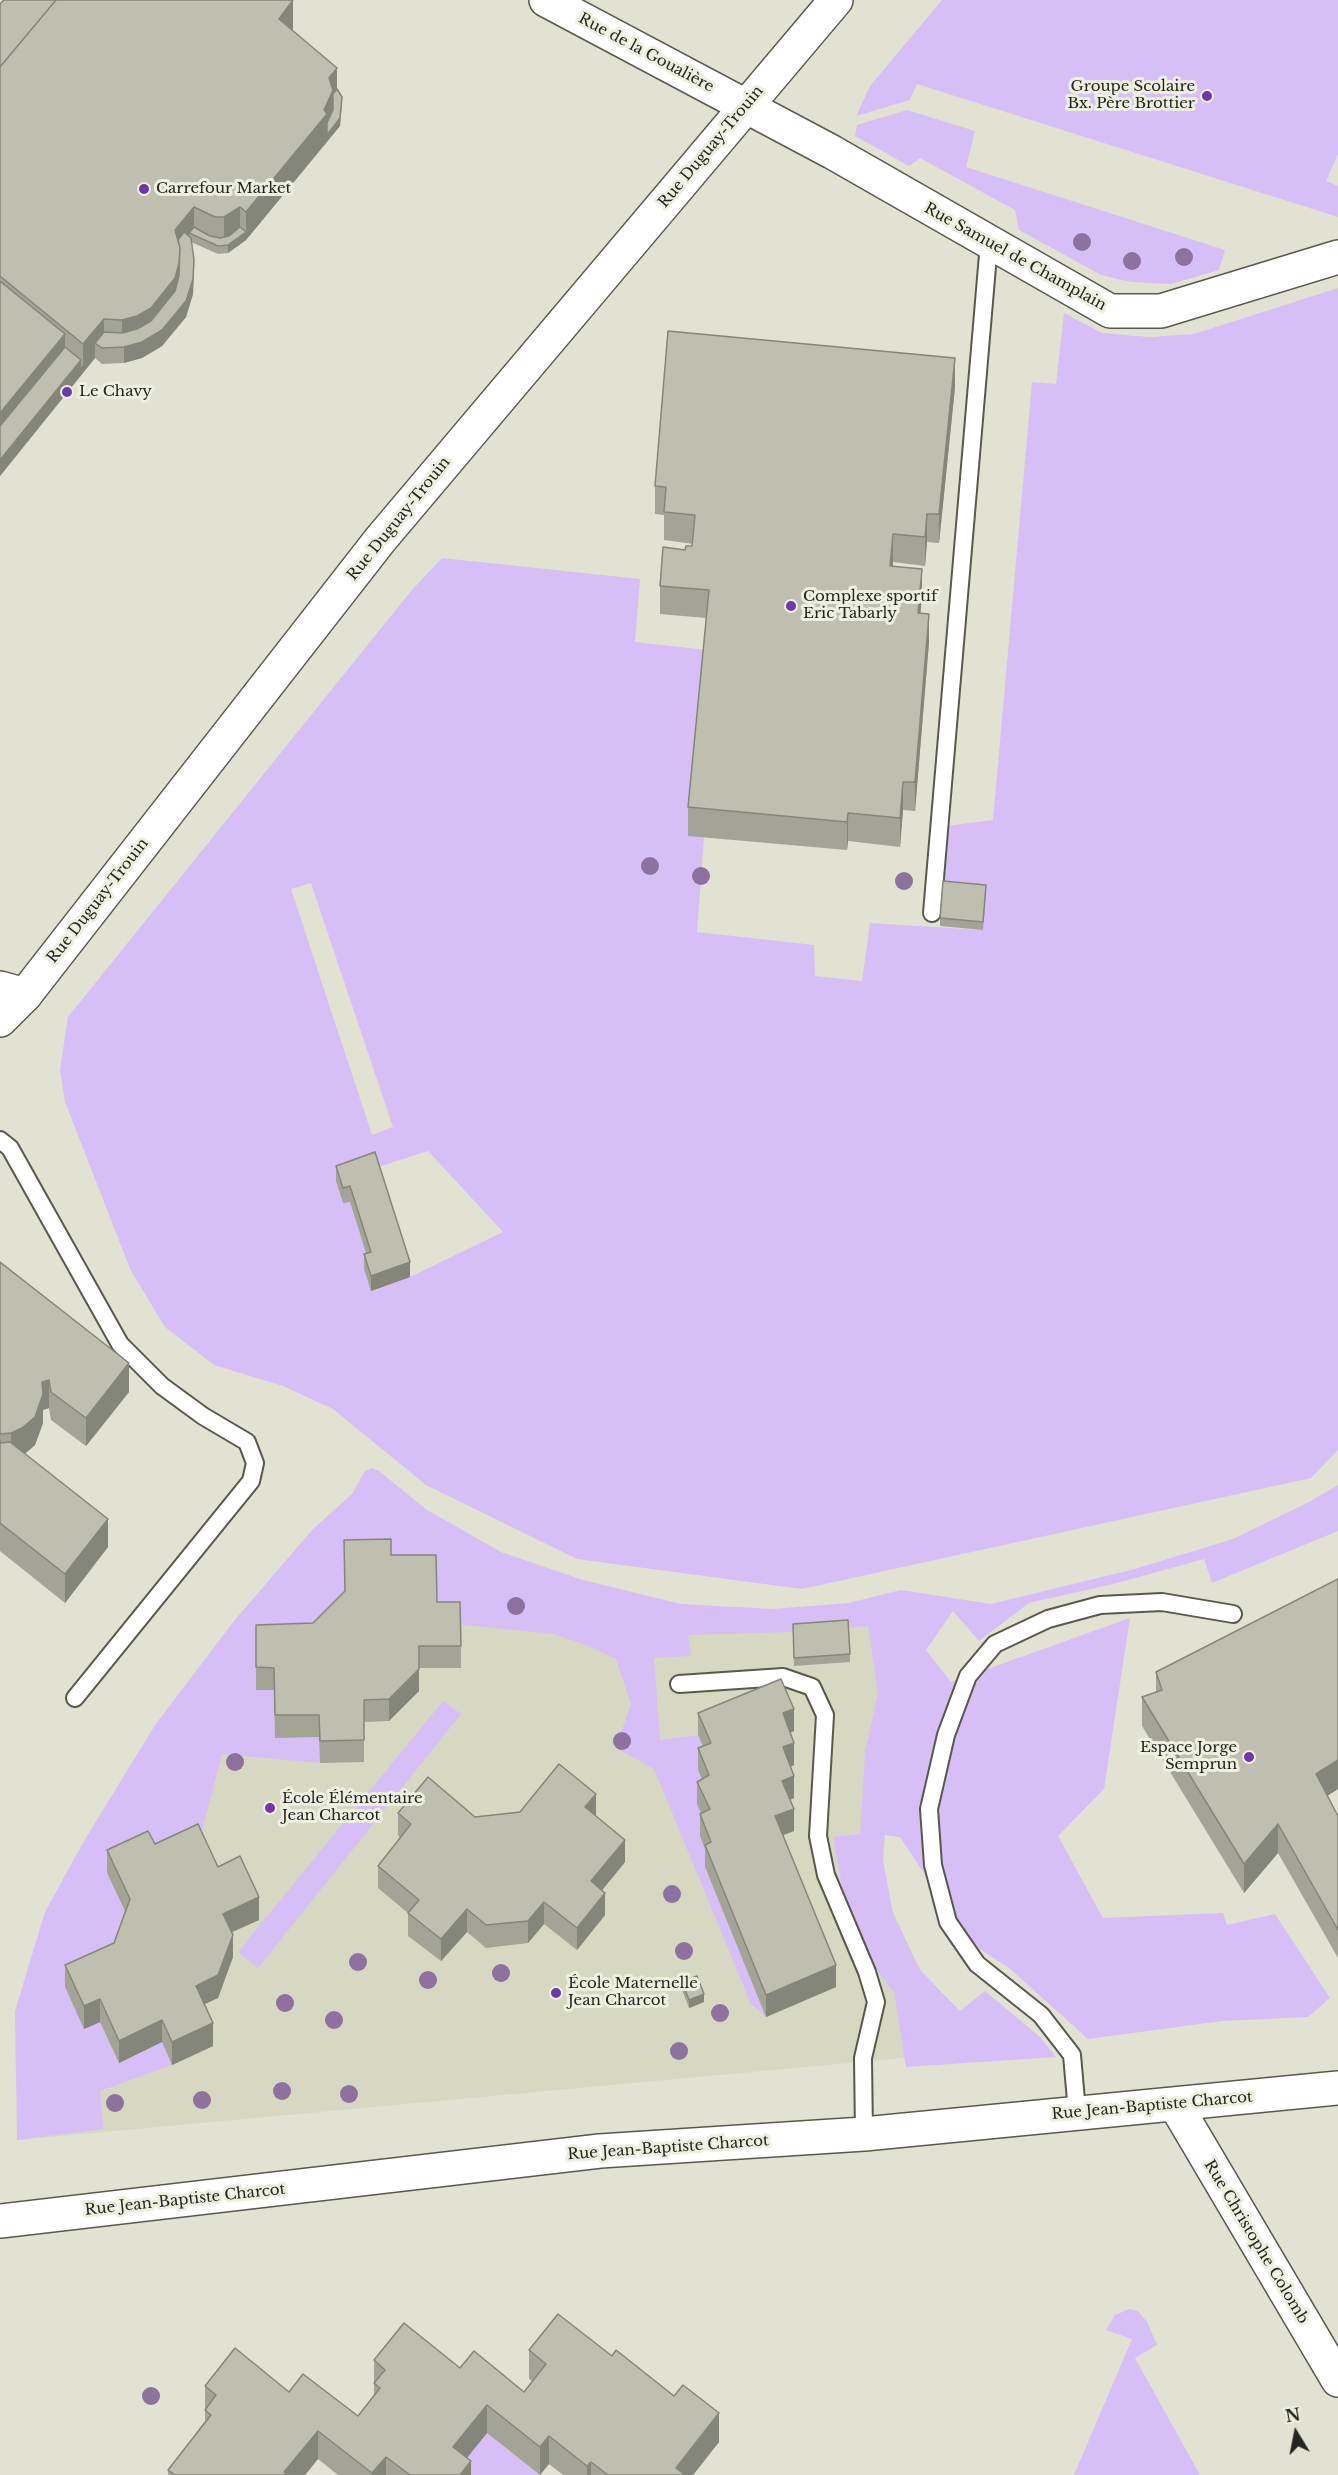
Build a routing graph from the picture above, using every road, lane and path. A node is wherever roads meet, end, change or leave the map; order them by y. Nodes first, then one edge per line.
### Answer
1 (546, 0) edge
2 (831, 0) edge
3 (836, 0) edge
4 (810, 29) junction
5 (745, 106) junction
6 (989, 243) junction
7 (1338, 258) edge
8 (932, 914) dead end
9 (12, 992) edge
10 (0, 1020) edge
11 (0, 1140) edge
12 (1233, 1614) dead end
13 (679, 1684) dead end
14 (75, 1698) dead end
15 (1338, 2088) edge
16 (1175, 2104) junction
17 (1077, 2112) junction
18 (864, 2134) junction
19 (0, 2221) edge
20 (1338, 2380) edge

1 - 5 street, Rue de la Goualière
2 - 4 street, Rue Duguay-Trouin
3 - 4 street, Rue Duguay-Trouin
4 - 5 street, Rue Duguay-Trouin
5 - 6 street, Rue Samuel de Champlain
5 - 9 street, Rue Duguay-Trouin
6 - 7 street, Rue Samuel de Champlain
6 - 8 lane
9 - 10 street, Rue Duguay-Trouin
11 - 14 lane
12 - 17 lane
13 - 18 lane
15 - 16 street, Rue Jean-Baptiste Charcot
16 - 17 street, Rue Jean-Baptiste Charcot
16 - 20 street, Rue Christophe Colomb
17 - 18 street, Rue Jean-Baptiste Charcot
18 - 19 street, Rue Jean-Baptiste Charcot

